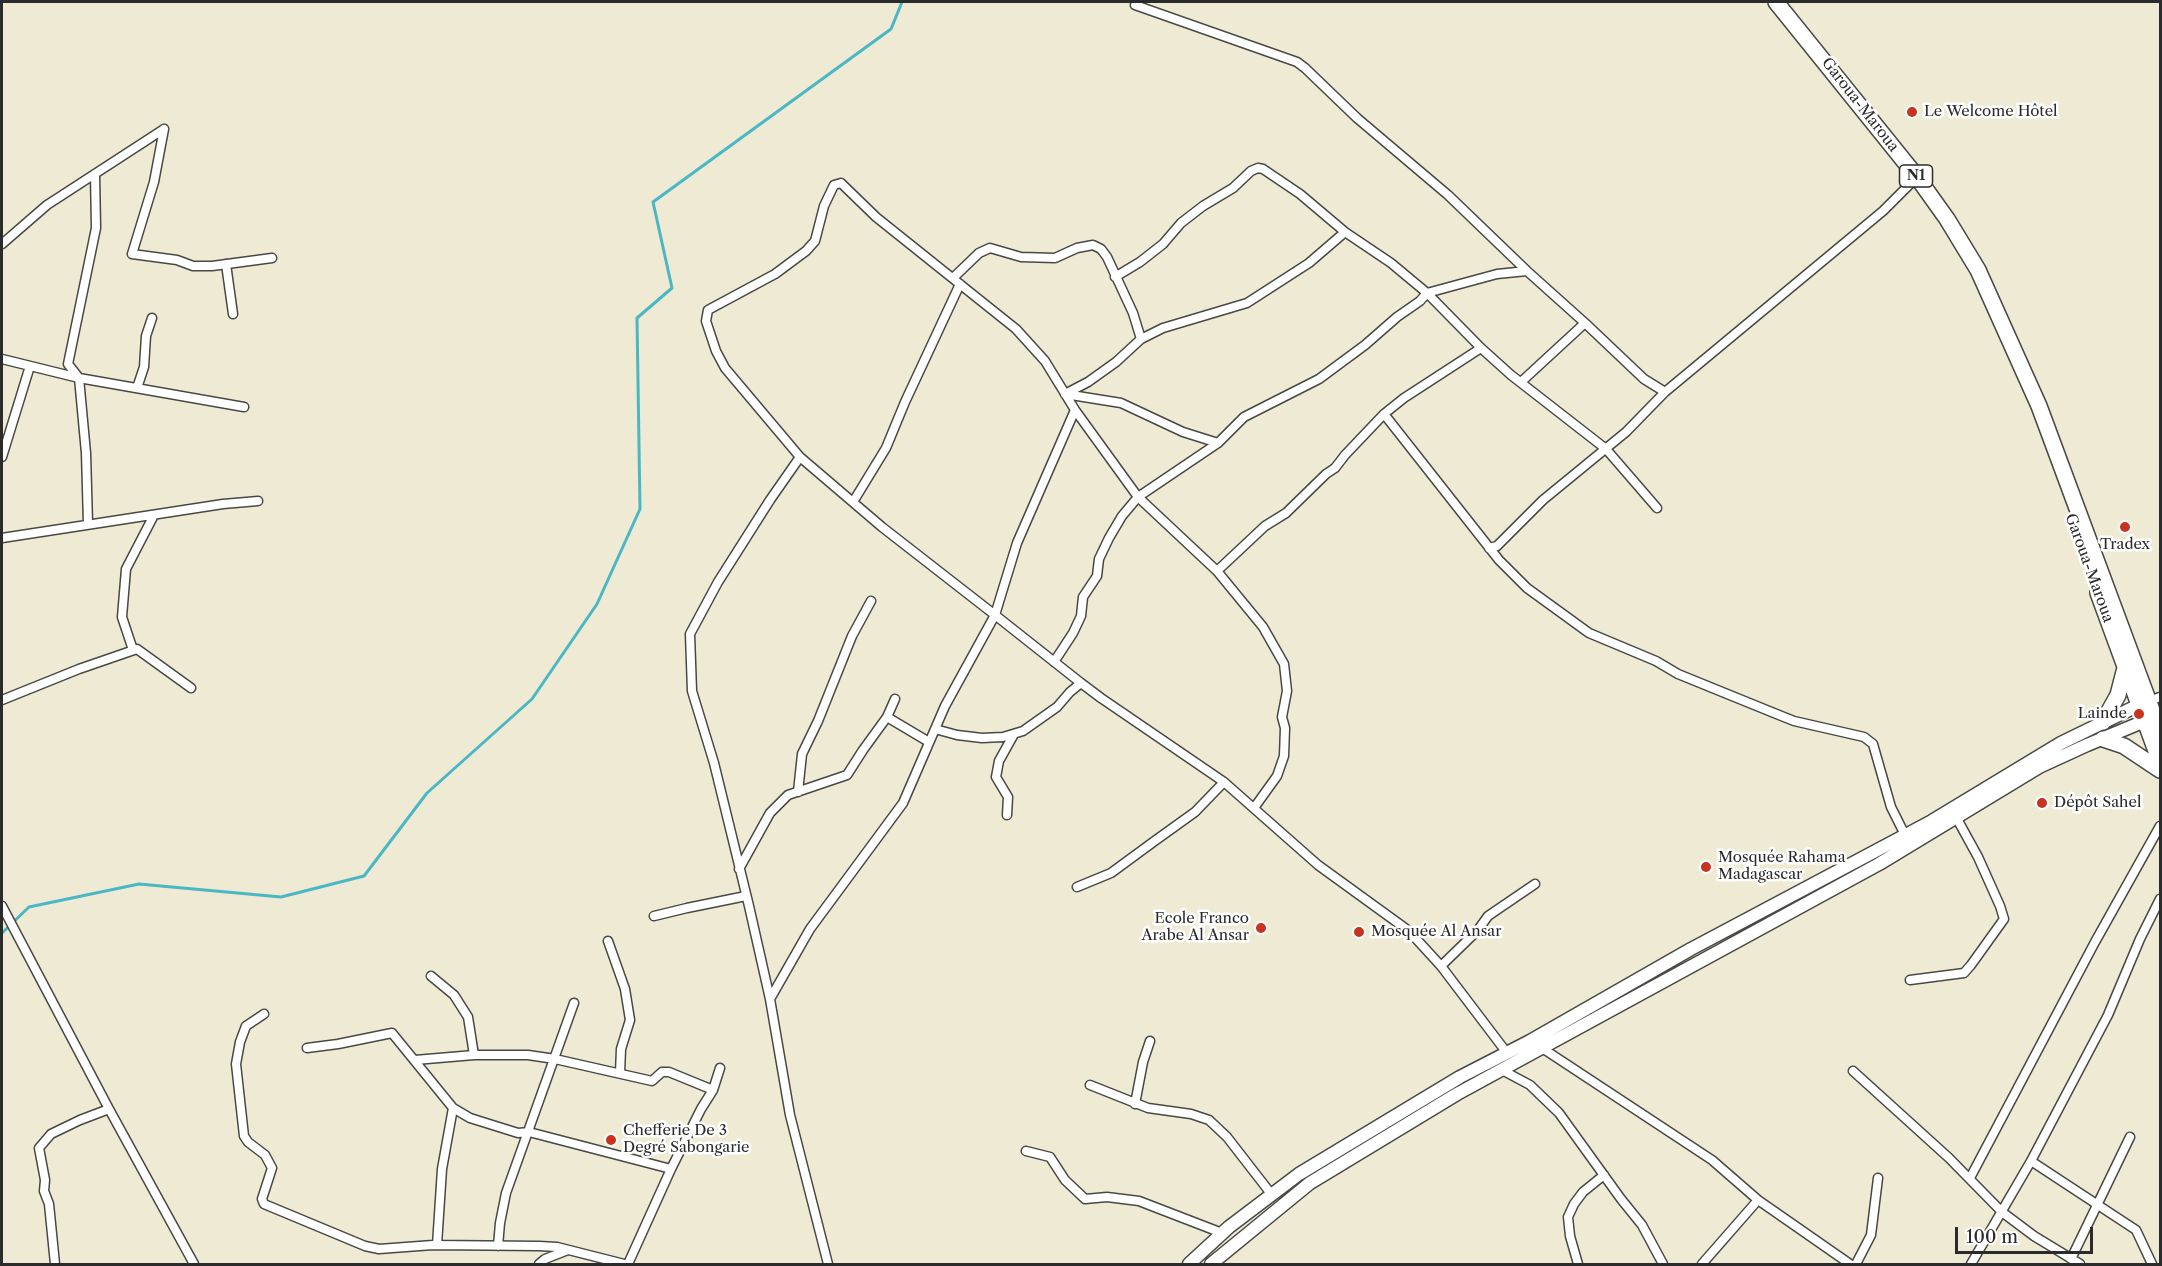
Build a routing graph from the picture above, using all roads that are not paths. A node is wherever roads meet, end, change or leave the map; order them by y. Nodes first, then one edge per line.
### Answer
1 (1776, 2) edge
2 (1135, 5) dead end
3 (95, 174) junction
4 (1917, 177) junction
5 (1345, 232) junction
6 (2, 244) edge
7 (272, 258) dead end
8 (226, 264) junction
9 (1527, 271) junction
10 (1115, 277) junction
11 (953, 278) junction
12 (960, 284) junction
13 (1426, 293) junction
14 (233, 314) dead end
15 (152, 318) dead end
16 (1585, 323) junction
17 (1141, 339) junction
18 (1481, 348) junction
19 (2, 359) edge
20 (30, 366) junction
21 (2024, 371) junction
22 (79, 378) junction
23 (1521, 382) junction
24 (137, 388) junction
25 (1665, 392) junction
26 (1065, 394) junction
27 (244, 407) dead end
28 (1075, 410) junction
29 (1384, 414) junction
30 (1218, 443) junction
31 (1606, 449) junction
32 (2, 457) edge
33 (800, 457) junction
34 (1138, 498) junction
35 (258, 501) dead end
36 (853, 502) junction
37 (1657, 508) dead end
38 (154, 515) junction
39 (88, 525) junction
40 (2, 538) edge
41 (1489, 548) junction
42 (1216, 571) junction
43 (871, 601) dead end
44 (995, 615) junction
45 (133, 650) junction
46 (1054, 662) junction
47 (2126, 668) junction
48 (1081, 683) junction
49 (191, 687) dead end
50 (895, 699) dead end
51 (2, 700) edge
52 (2150, 701) edge
53 (887, 717) junction
54 (2103, 722) junction
55 (2154, 723) edge
56 (935, 729) junction
57 (1014, 734) junction
58 (2103, 739) junction
59 (929, 742) junction
60 (2160, 762) edge
61 (2160, 770) edge
62 (1224, 782) junction
63 (798, 792) junction
64 (1254, 808) junction
65 (1008, 815) dead end
66 (1956, 817) junction
67 (2160, 826) edge
68 (1905, 835) junction
69 (739, 869) junction
70 (1535, 884) dead end
71 (1077, 887) dead end
72 (746, 897) junction
73 (2160, 899) edge
74 (2, 906) edge
75 (654, 916) dead end
76 (608, 941) dead end
77 (1441, 966) junction
78 (431, 976) dead end
79 (1910, 980) dead end
80 (770, 999) junction
81 (574, 1003) dead end
82 (264, 1014) dead end
83 (1150, 1041) dead end
84 (1530, 1041) junction
85 (307, 1048) dead end
86 (1542, 1049) junction
87 (1507, 1053) junction
88 (474, 1055) junction
89 (555, 1059) junction
90 (415, 1060) junction
91 (720, 1068) dead end
92 (1502, 1070) junction
93 (1853, 1071) dead end
94 (620, 1073) junction
95 (1090, 1085) dead end
96 (713, 1090) junction
97 (1136, 1104) junction
98 (453, 1108) junction
99 (109, 1109) junction
100 (529, 1132) junction
101 (2130, 1137) dead end
102 (1026, 1151) dead end
103 (2031, 1161) junction
104 (671, 1169) junction
105 (1604, 1175) junction
106 (1878, 1178) dead end
107 (1970, 1178) junction
108 (1272, 1195) junction
109 (1758, 1200) junction
110 (2098, 1206) junction
111 (2002, 1212) junction
112 (1222, 1233) junction
113 (437, 1245) junction
114 (498, 1246) junction
115 (539, 1246) junction
116 (568, 1250) junction
117 (2071, 1259) junction
118 (542, 1262) edge
119 (55, 1264) edge
120 (194, 1264) edge
121 (624, 1264) edge
122 (628, 1264) edge
123 (828, 1264) edge
124 (1189, 1264) edge
125 (1211, 1264) edge
126 (1578, 1264) edge
127 (1664, 1264) edge
128 (1702, 1264) edge
129 (1850, 1264) edge
130 (1856, 1264) edge
131 (1971, 1264) edge
132 (2080, 1264) edge
133 (2152, 1264) edge

1 - 4 highway, Garoua-Maroua / N1
2 - 9 street
3 - 6 street
3 - 8 street
3 - 22 street
4 - 21 highway, Garoua-Maroua / N1
4 - 25 street
5 - 10 street
5 - 13 street
5 - 17 street
7 - 8 street
8 - 14 street
9 - 13 street
9 - 16 street
10 - 11 street
10 - 17 street
11 - 12 street
11 - 33 street
12 - 26 street
12 - 36 street
13 - 18 street
13 - 30 street
15 - 24 street
16 - 23 street
16 - 25 street
17 - 26 street
18 - 23 street
18 - 29 street
19 - 20 street
20 - 22 street
20 - 32 street
21 - 47 highway, Garoua-Maroua / N1
21 - 52 highway, Garoua-Maroua / N1
22 - 24 street
22 - 39 street
23 - 31 street
24 - 27 street
25 - 31 street
26 - 28 street
26 - 30 street
28 - 34 street
28 - 44 street
29 - 41 street
29 - 42 street
30 - 34 street
31 - 37 street
31 - 41 street
33 - 36 street
33 - 69 street
34 - 42 street
34 - 46 street
35 - 38 street
36 - 44 street
38 - 39 street
38 - 45 street
39 - 40 street
41 - 68 street
42 - 64 street
43 - 63 street
44 - 46 street
44 - 56 street
45 - 49 street
45 - 51 street
46 - 48 street
47 - 52 highway, Garoua-Maroua / N1
47 - 54 highway
48 - 57 street
48 - 62 street
50 - 53 street
52 - 54 main road
52 - 55 highway, Garoua-Maroua / N1
53 - 59 street
53 - 63 street
54 - 68 main road
55 - 58 main road
55 - 60 highway, Garoua-Maroua / N1
56 - 57 street
56 - 59 street
57 - 65 street
58 - 61 highway
58 - 66 main road
59 - 80 street
62 - 64 street
62 - 71 street
63 - 69 street
64 - 77 street
66 - 79 street
66 - 86 main road
67 - 107 street
68 - 84 main road
69 - 72 street
70 - 77 street
72 - 75 street
72 - 80 street
73 - 103 street
74 - 99 street
76 - 94 street
77 - 87 street
78 - 88 street
80 - 123 street
81 - 89 street
82 - 113 street
83 - 97 street
84 - 86 street
84 - 87 main road
85 - 90 street
86 - 92 main road
86 - 109 street
87 - 108 main road
88 - 89 street
88 - 90 street
89 - 94 street
89 - 100 street
90 - 98 street
91 - 96 street
92 - 105 street
92 - 125 main road
93 - 107 street
94 - 96 street
95 - 97 street
96 - 104 street
97 - 108 street
98 - 100 street
98 - 113 street
99 - 119 street
99 - 120 street
100 - 104 street
100 - 114 street
101 - 110 street
102 - 112 street
103 - 110 street
103 - 111 street
104 - 122 street
105 - 126 street
105 - 127 street
106 - 130 street
107 - 111 street
108 - 112 main road
109 - 128 street
109 - 129 street
110 - 117 street
110 - 133 street
111 - 117 street
111 - 131 street
112 - 124 main road
113 - 114 street
114 - 115 street
115 - 116 street
115 - 118 street
116 - 118 street
116 - 121 street
117 - 132 street

